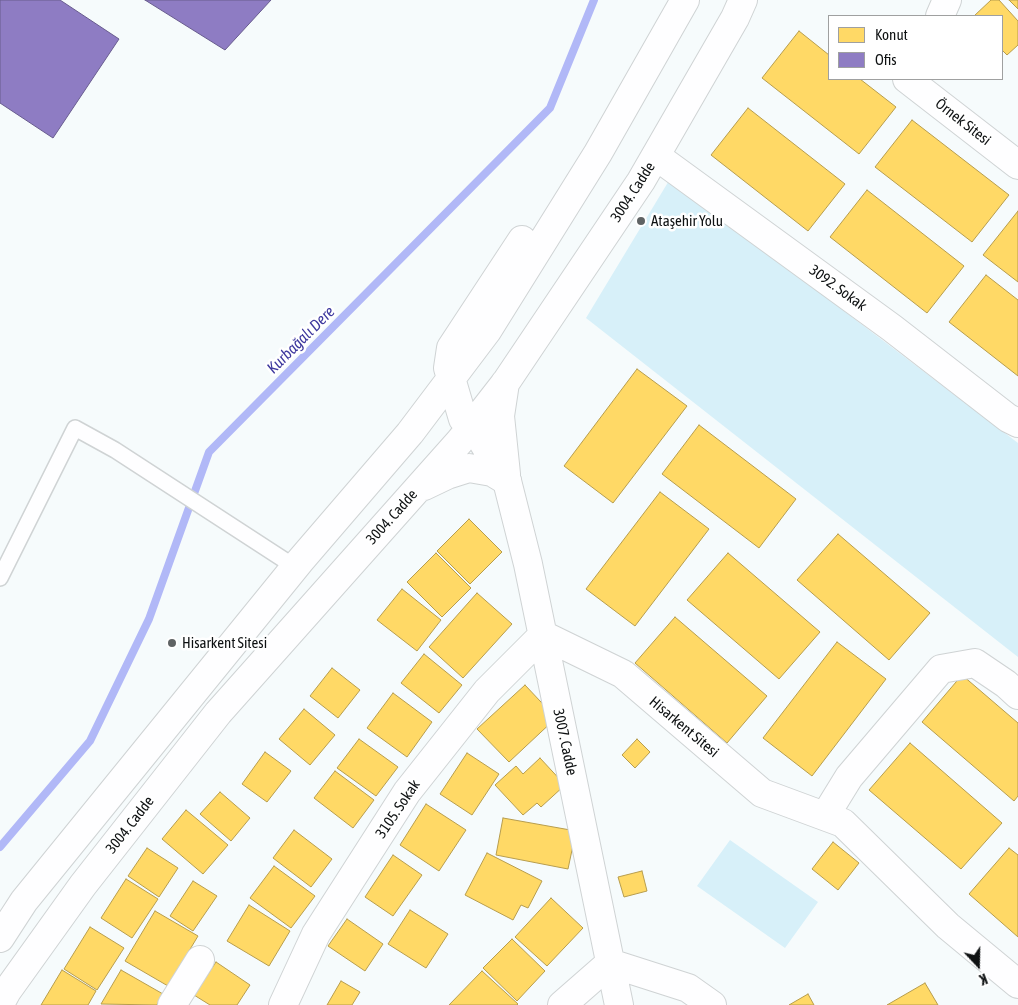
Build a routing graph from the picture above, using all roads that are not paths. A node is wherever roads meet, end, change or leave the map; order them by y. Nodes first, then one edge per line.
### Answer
1 (685, 0) edge
2 (743, 0) edge
3 (947, 0) edge
4 (940, 15) edge
5 (908, 80) edge
6 (656, 156) junction
7 (1018, 165) edge
8 (451, 379) junction
9 (506, 382) junction
10 (470, 416) junction
11 (1018, 423) edge
12 (410, 433) junction
13 (507, 481) junction
14 (413, 494) junction
15 (295, 567) junction
16 (0, 578) edge
17 (543, 635) junction
18 (1018, 694) edge
19 (825, 816) junction
20 (0, 938) edge
21 (200, 960) dead end
22 (610, 963) junction
23 (1018, 984) edge
24 (0, 1004) edge
25 (172, 1005) edge
26 (283, 1005) edge
27 (562, 1005) edge
28 (619, 1005) edge
29 (712, 1005) edge

1 - 8 main road
2 - 6 main road, 3004. Cadde
3 - 4 main road
5 - 7 main road, Örnek Sitesi
6 - 9 main road, 3004. Cadde
6 - 11 main road, 3092. Sokak
8 - 9 main road
8 - 10 main road
8 - 12 main road
9 - 10 main road, 3004. Cadde
9 - 13 main road
10 - 12 main road
10 - 13 main road
10 - 14 main road, 3004. Cadde
12 - 15 main road
13 - 14 main road
13 - 17 main road, 3007. Cadde
14 - 24 main road, 3004. Cadde
15 - 16 lane
15 - 20 main road
17 - 19 main road, Hisarkent Sitesi
17 - 22 main road, 3007. Cadde
17 - 26 main road, 3105. Sokak
18 - 19 main road
19 - 23 main road, Hisarkent Sitesi
21 - 25 main road
22 - 27 main road
22 - 28 main road, 3007. Cadde
22 - 29 main road

